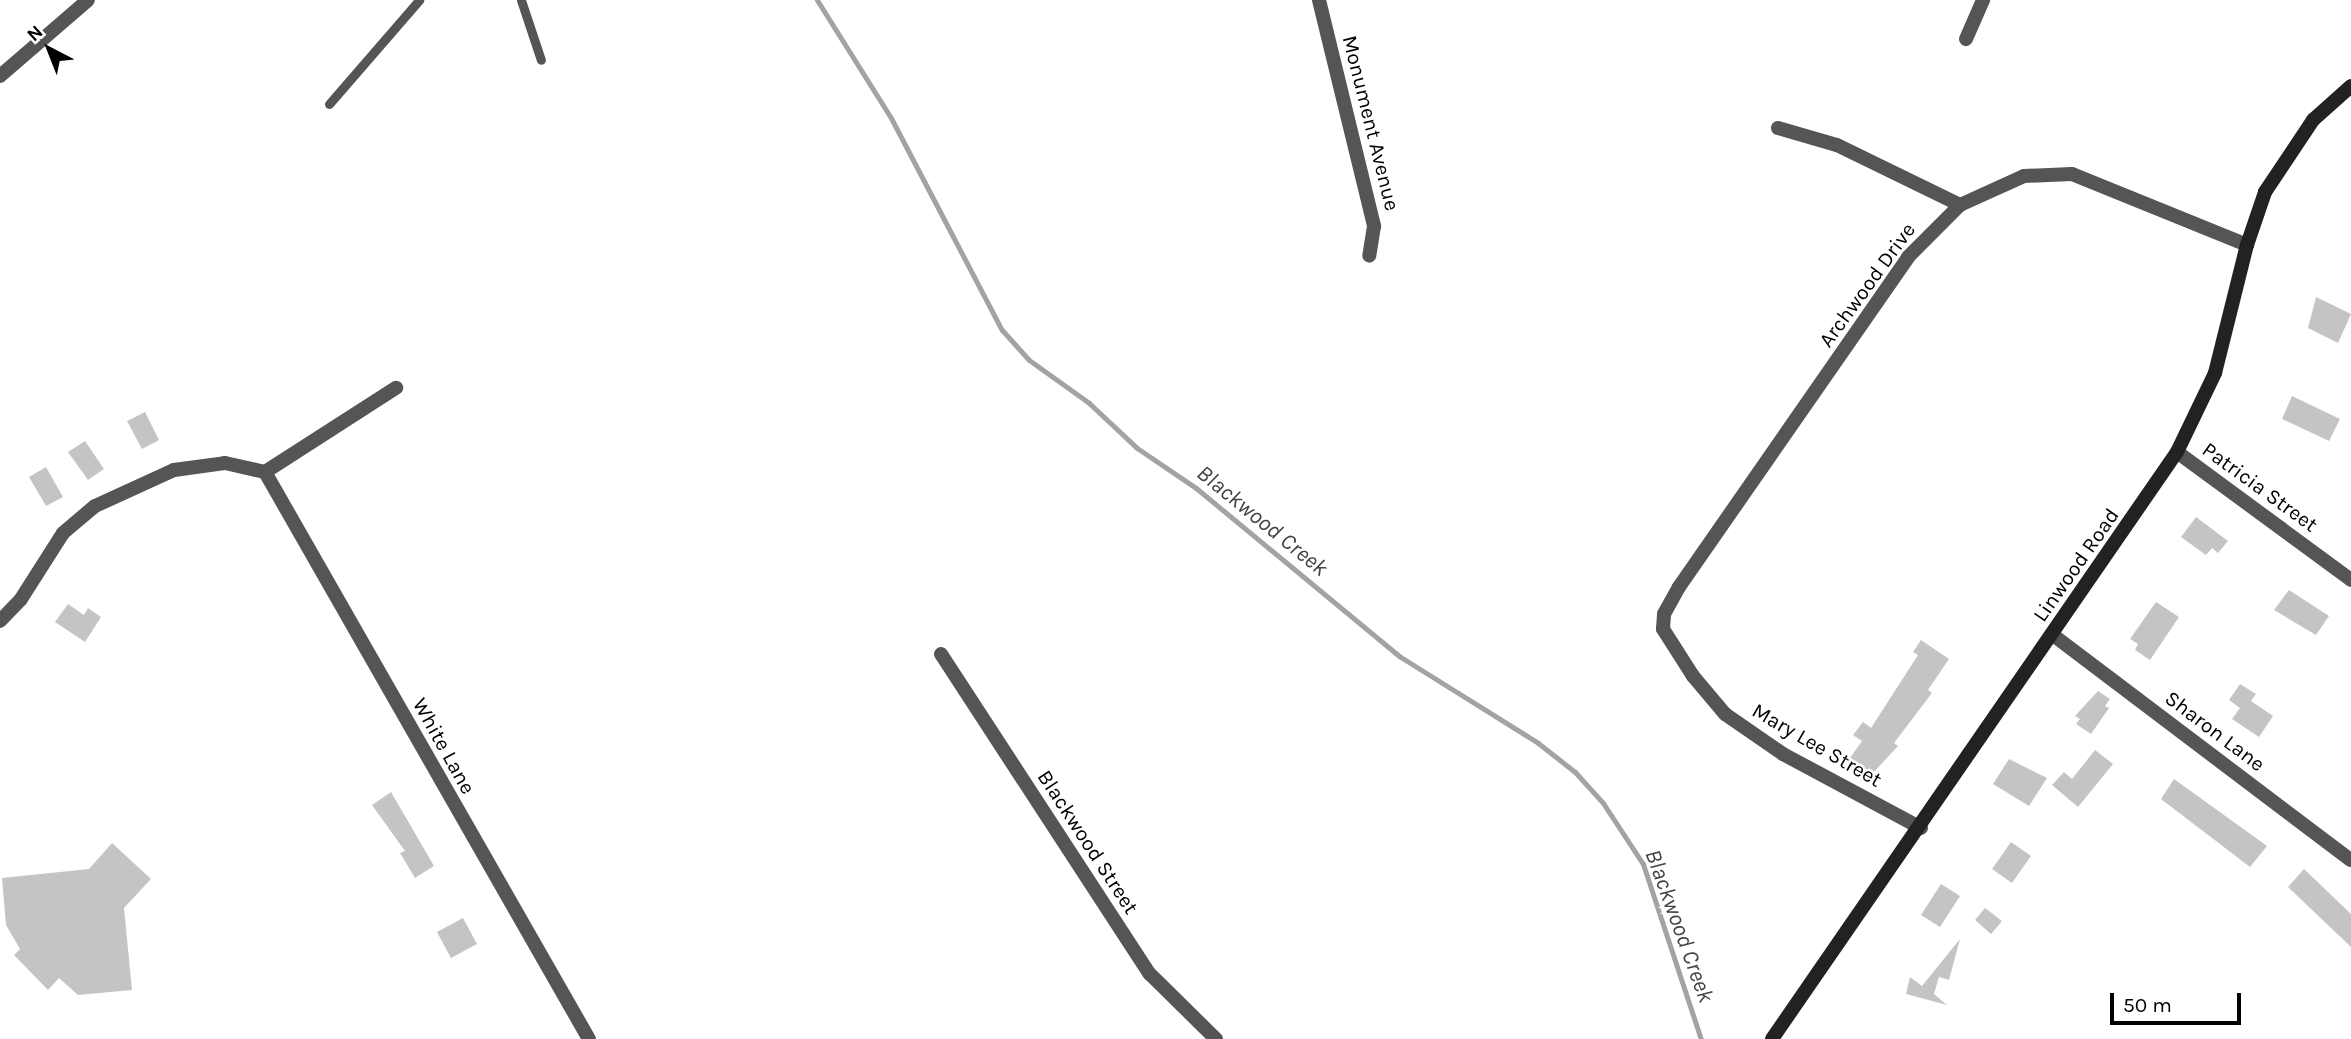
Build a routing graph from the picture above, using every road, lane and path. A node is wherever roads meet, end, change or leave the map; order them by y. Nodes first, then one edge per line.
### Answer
1 (88, 0) edge
2 (419, 0) edge
3 (521, 0) edge
4 (1319, 0) edge
5 (1983, 0) edge
6 (1966, 39) dead end
7 (541, 60) dead end
8 (0, 76) edge
9 (2351, 86) edge
10 (329, 104) dead end
11 (1778, 128) dead end
12 (1960, 205) junction
13 (2247, 245) junction
14 (1369, 256) dead end
15 (396, 388) dead end
16 (2178, 452) junction
17 (265, 472) junction
18 (2351, 580) edge
19 (1664, 614) joint
20 (0, 621) edge
21 (2053, 635) junction
22 (941, 654) dead end
23 (1921, 828) junction
24 (2351, 860) edge
25 (589, 1039) edge
26 (1216, 1039) edge
27 (1772, 1039) edge

1 - 8 street
2 - 10 lane
3 - 7 lane
4 - 14 street, Monument Avenue
5 - 6 street
9 - 13 main road, Linwood Road
11 - 12 street
12 - 13 street, Archwood Drive
12 - 19 street, Archwood Drive
13 - 16 main road, Linwood Road
15 - 17 street
16 - 18 street, Patricia Street
16 - 21 main road, Linwood Road
17 - 20 street
17 - 25 street, White Lane
19 - 23 street, Mary Lee Street
21 - 23 main road, Linwood Road
21 - 24 street, Sharon Lane
22 - 26 street, Blackwood Street
23 - 27 main road, Linwood Road

